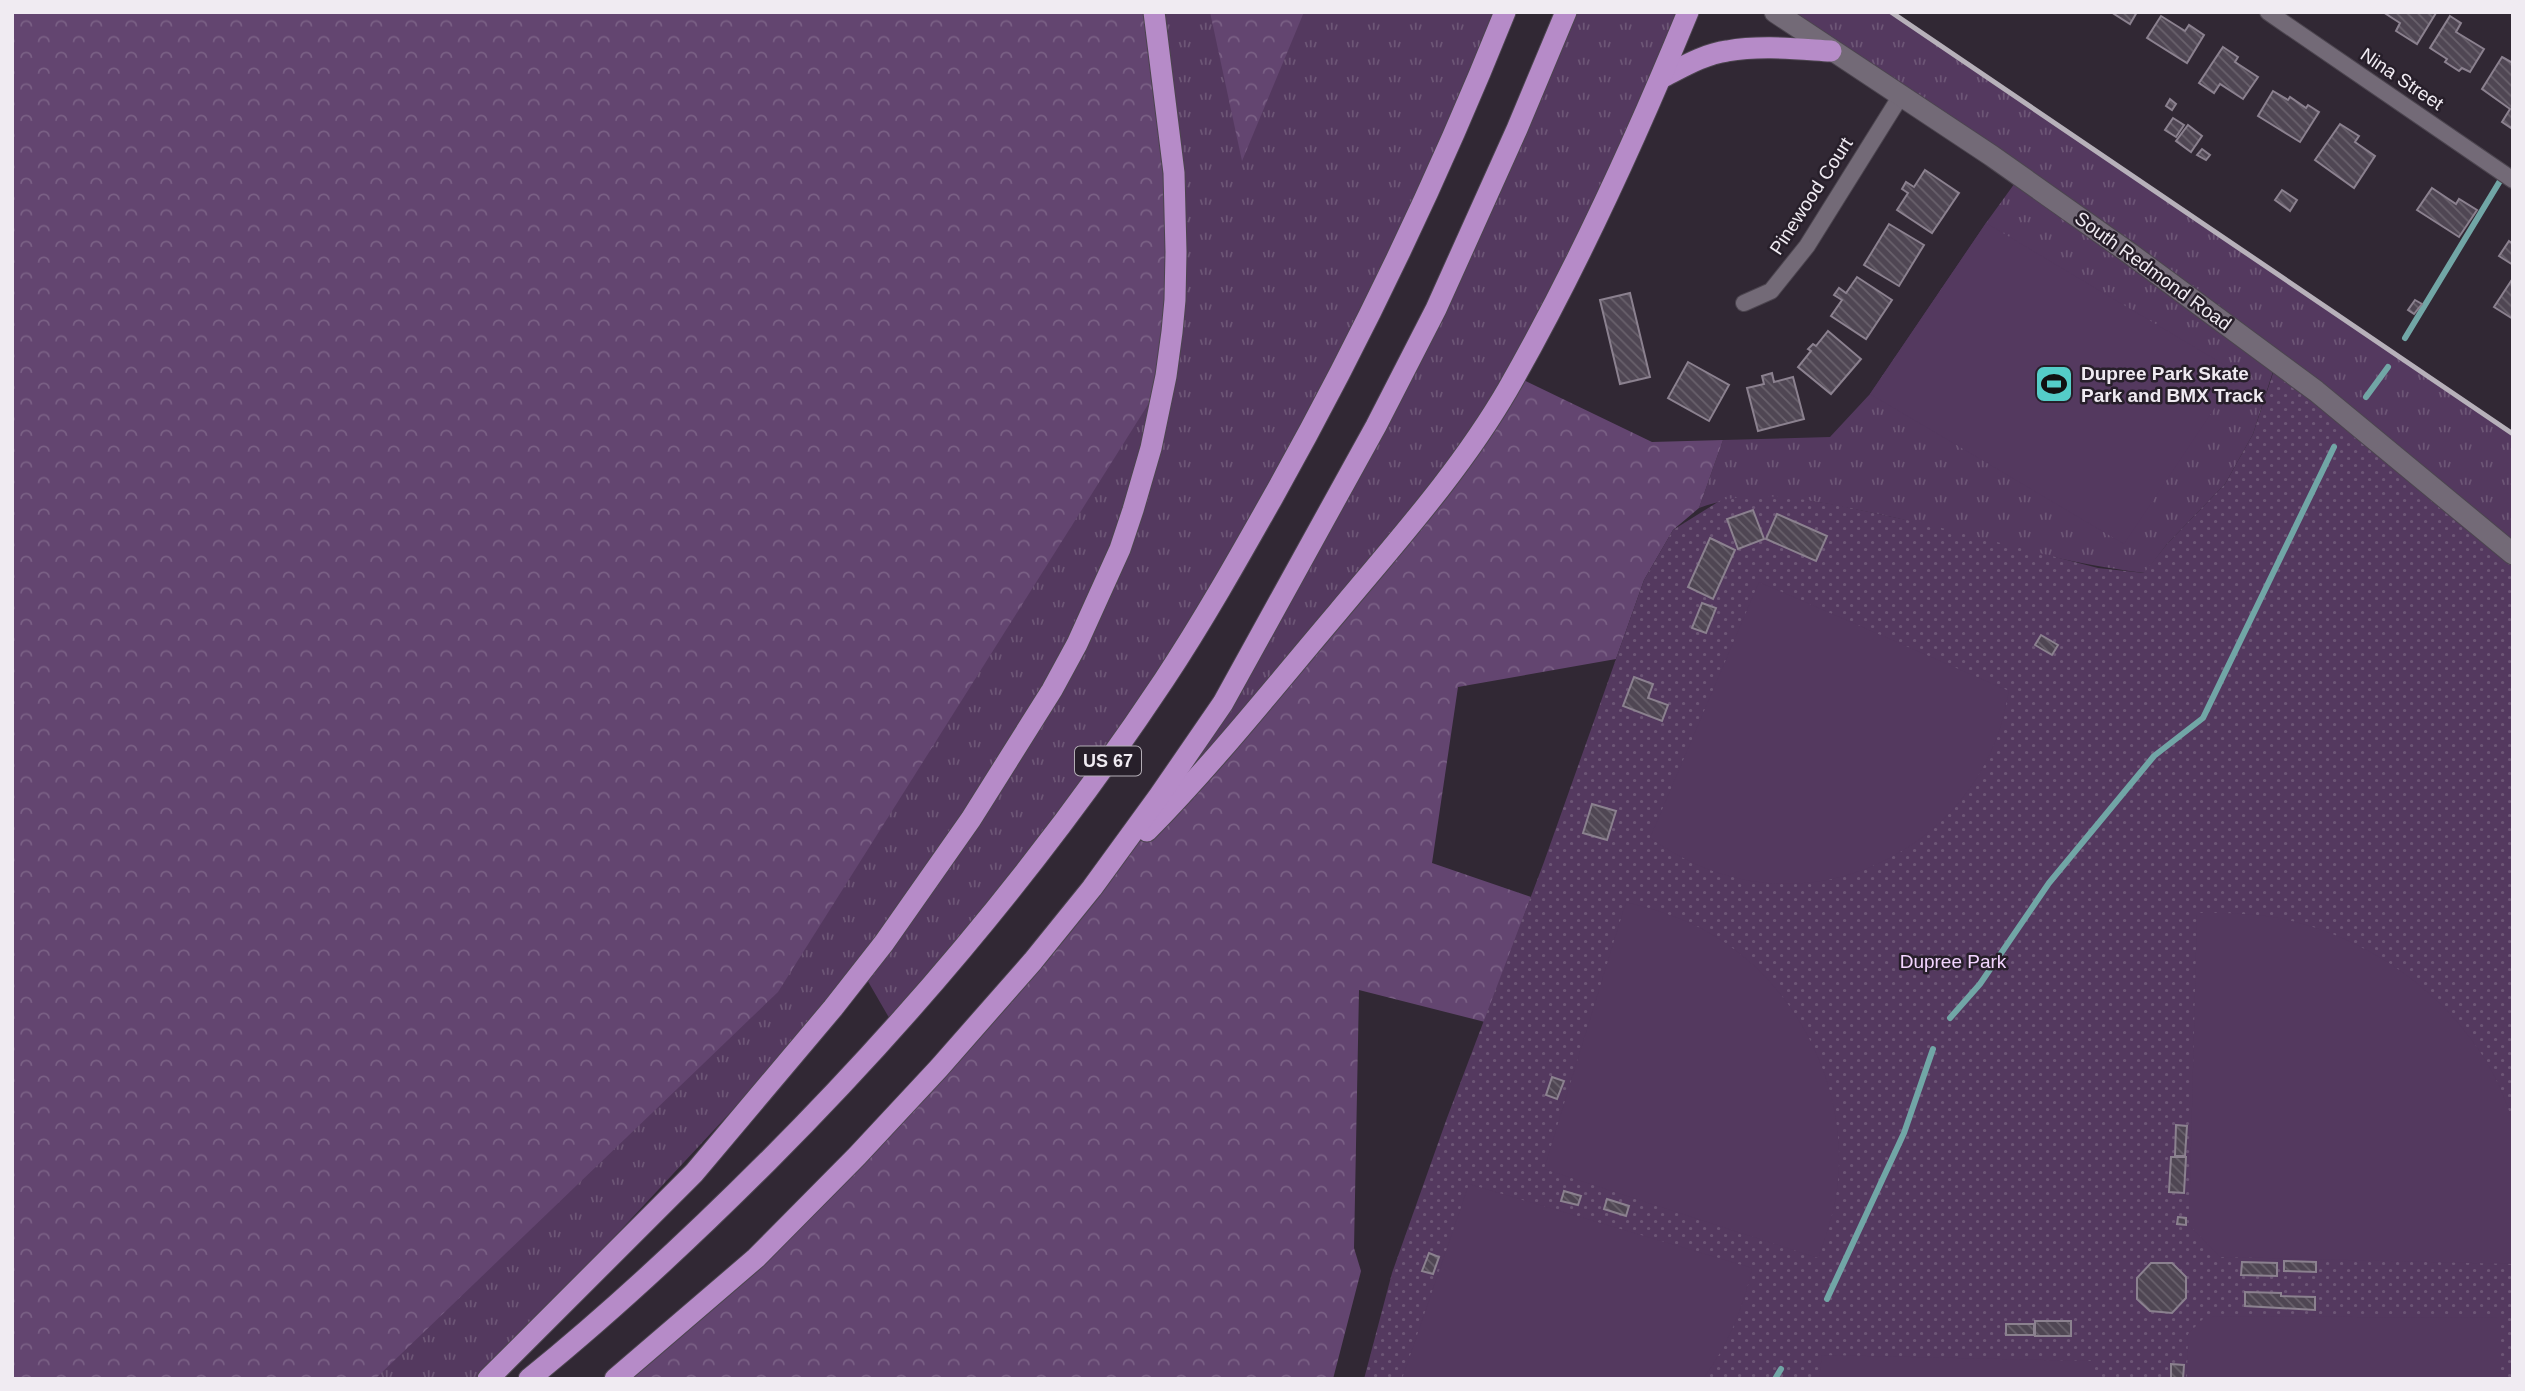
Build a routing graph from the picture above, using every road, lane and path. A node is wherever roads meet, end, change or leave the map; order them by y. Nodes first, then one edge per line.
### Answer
1 (1154, 12) edge
2 (1505, 12) edge
3 (1566, 12) edge
4 (1688, 12) edge
5 (1775, 12) edge
6 (2268, 12) edge
7 (1831, 51) junction
8 (1661, 78) junction
9 (1900, 97) junction
10 (2513, 180) edge
11 (1744, 303) dead end
12 (2513, 554) edge
13 (1092, 888) junction
14 (488, 1379) edge
15 (529, 1379) edge
16 (615, 1379) edge

1 - 14 highway
2 - 15 highway, US 67
3 - 13 highway, US 67
4 - 8 highway
5 - 7 street, South Redmond Road
6 - 10 street, Nina Street
7 - 8 highway
7 - 9 street, South Redmond Road
8 - 13 highway
9 - 11 street, Pinewood Court
9 - 12 street, South Redmond Road
13 - 16 highway, US 67

